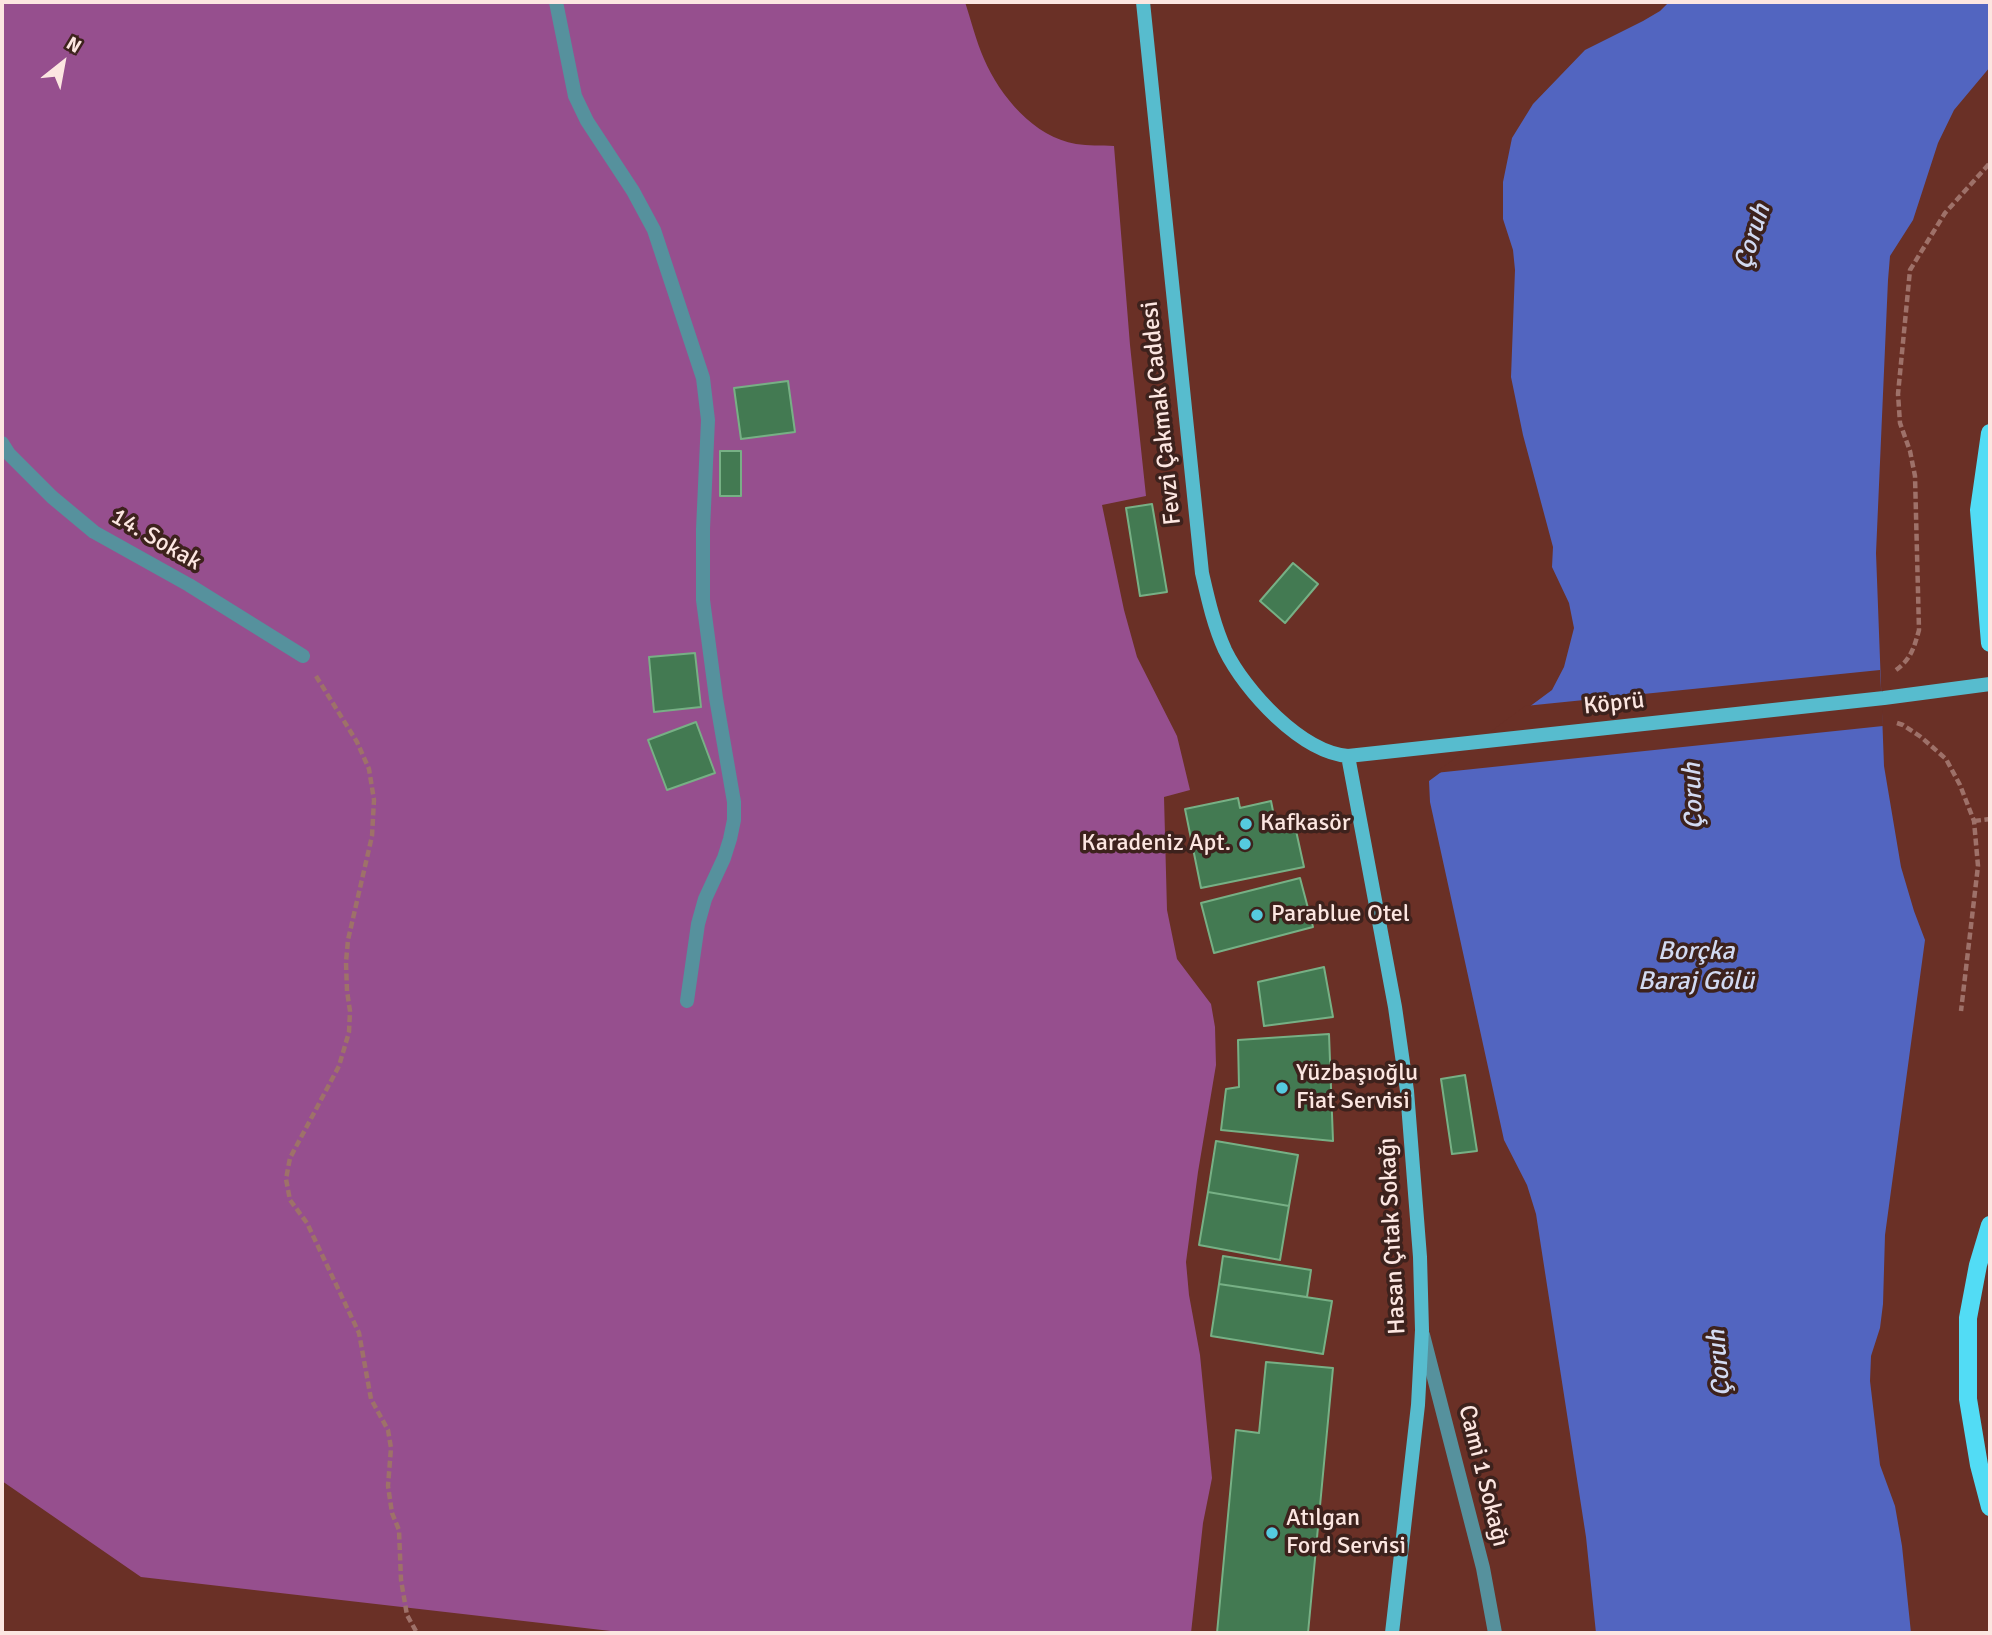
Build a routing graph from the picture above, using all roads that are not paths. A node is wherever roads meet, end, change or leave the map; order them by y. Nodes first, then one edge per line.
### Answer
1 (556, 2) edge
2 (1143, 2) edge
3 (1990, 433) edge
4 (2, 443) edge
5 (1990, 643) edge
6 (303, 656) road end
7 (1990, 684) edge
8 (1348, 756) junction
9 (687, 1001) dead end
10 (1990, 1225) edge
11 (1422, 1331) junction
12 (1990, 1507) edge
13 (1392, 1633) edge
14 (1495, 1633) edge

1 - 9 street
2 - 8 main road, Fevzi Çakmak Caddesi
3 - 5 main road
4 - 6 street, 14. Sokak
7 - 8 main road, Köprü
8 - 11 main road, Hasan Çıtak Sokağı
10 - 12 main road
11 - 13 main road, Hasan Çıtak Sokağı
11 - 14 street, Cami 1 Sokağı

